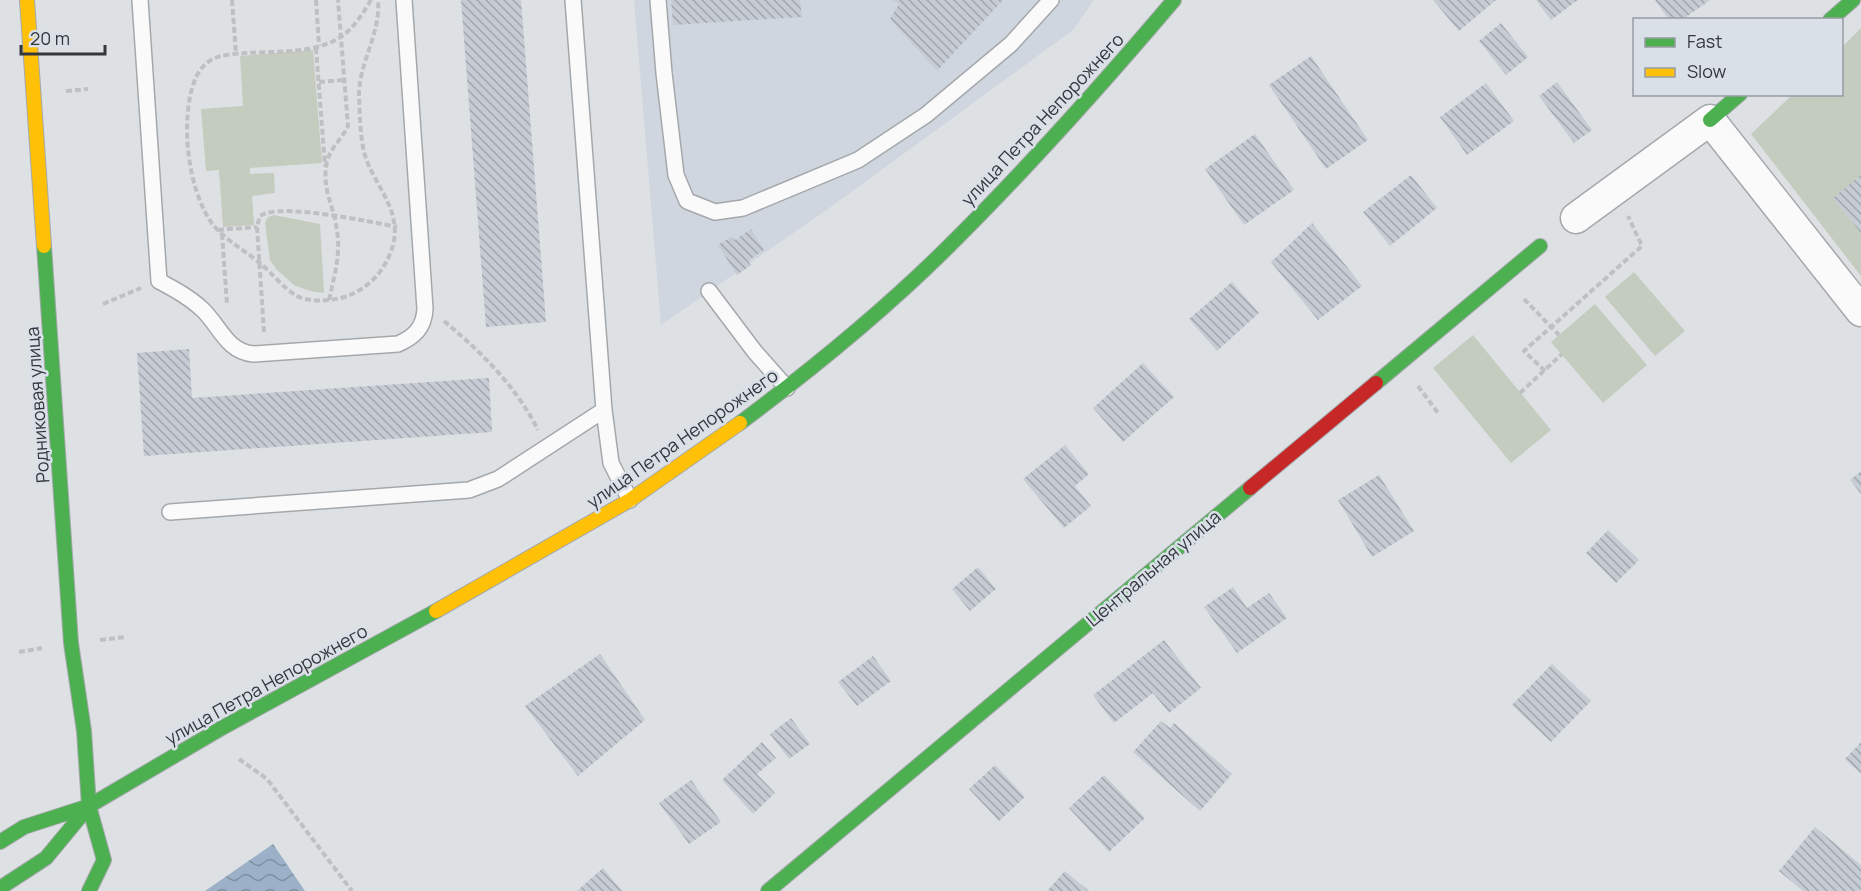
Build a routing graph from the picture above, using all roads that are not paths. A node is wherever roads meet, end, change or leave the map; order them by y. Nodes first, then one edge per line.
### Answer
1 (27, 0) edge
2 (140, 0) edge
3 (404, 0) edge
4 (573, 0) edge
5 (658, 0) edge
6 (1051, 0) edge
7 (1174, 0) edge
8 (1853, 0) edge
9 (1832, 18) edge
10 (1738, 96) edge
11 (1710, 120) junction
12 (1576, 218) dead end
13 (1540, 246) dead end
14 (709, 291) dead end
15 (1861, 311) edge
16 (787, 388) junction
17 (604, 410) junction
18 (630, 500) junction
19 (170, 512) dead end
20 (89, 806) junction
21 (0, 842) edge
22 (0, 888) edge
23 (89, 891) edge
24 (768, 891) edge

1 - 20 street, Родниковая улица
2 - 3 lane
4 - 17 lane
5 - 6 lane
7 - 16 street, улица Петра Непорожнего
8 - 9 street
10 - 11 street
11 - 12 street
11 - 15 street
13 - 24 street, Центральная улица
14 - 16 lane
16 - 18 street, улица Петра Непорожнего
17 - 18 lane
17 - 19 lane
18 - 20 street, улица Петра Непорожнего
20 - 21 street, улица Петра Непорожнего
20 - 22 street, улица Петра Непорожнего
20 - 23 street, Родниковая улица

